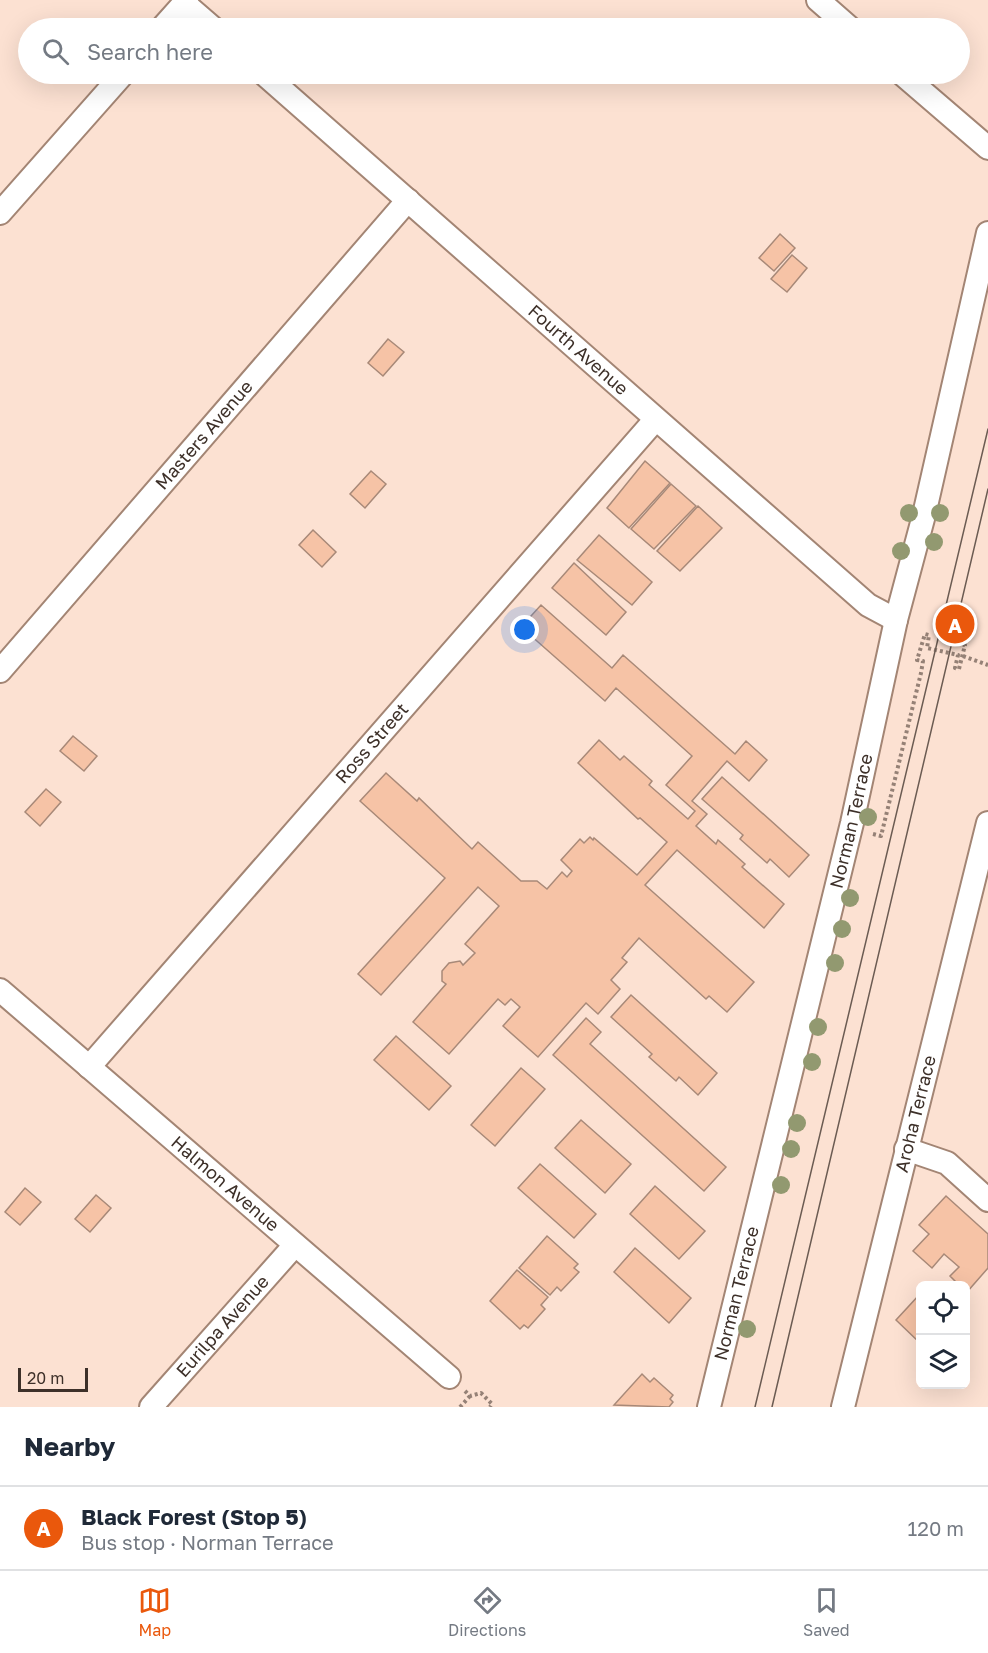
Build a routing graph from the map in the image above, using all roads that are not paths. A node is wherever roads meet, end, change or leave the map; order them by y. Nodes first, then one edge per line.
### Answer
1 (818, 0) edge
2 (186, 2) edge
3 (171, 18) edge
4 (203, 18) edge
5 (839, 18) edge
6 (114, 84) edge
7 (275, 84) edge
8 (914, 84) edge
9 (988, 148) edge
10 (408, 200) junction
11 (0, 213) edge
12 (988, 233) edge
13 (655, 420) junction
14 (896, 620) junction
15 (0, 671) edge
16 (988, 823) edge
17 (984, 869) edge
18 (0, 990) edge
19 (89, 1067) junction
20 (906, 1149) junction
21 (988, 1200) edge
22 (295, 1245) junction
23 (449, 1377) road end
24 (152, 1407) edge
25 (709, 1407) edge
26 (843, 1407) edge

1 - 5 street
2 - 3 street
2 - 4 street
6 - 11 street
7 - 10 street, Fourth Avenue
8 - 9 street
10 - 13 street, Fourth Avenue
10 - 15 street, Masters Avenue
12 - 14 street, Norman Terrace
13 - 14 street, Fourth Avenue
13 - 19 street, Ross Street
14 - 25 street, Norman Terrace
16 - 17 street, Aroha Terrace
17 - 20 street, Aroha Terrace
18 - 19 street, Halmon Avenue
19 - 22 street, Halmon Avenue
20 - 21 street
20 - 26 street, Aroha Terrace
22 - 23 street, Halmon Avenue
22 - 24 street, Eurilpa Avenue

